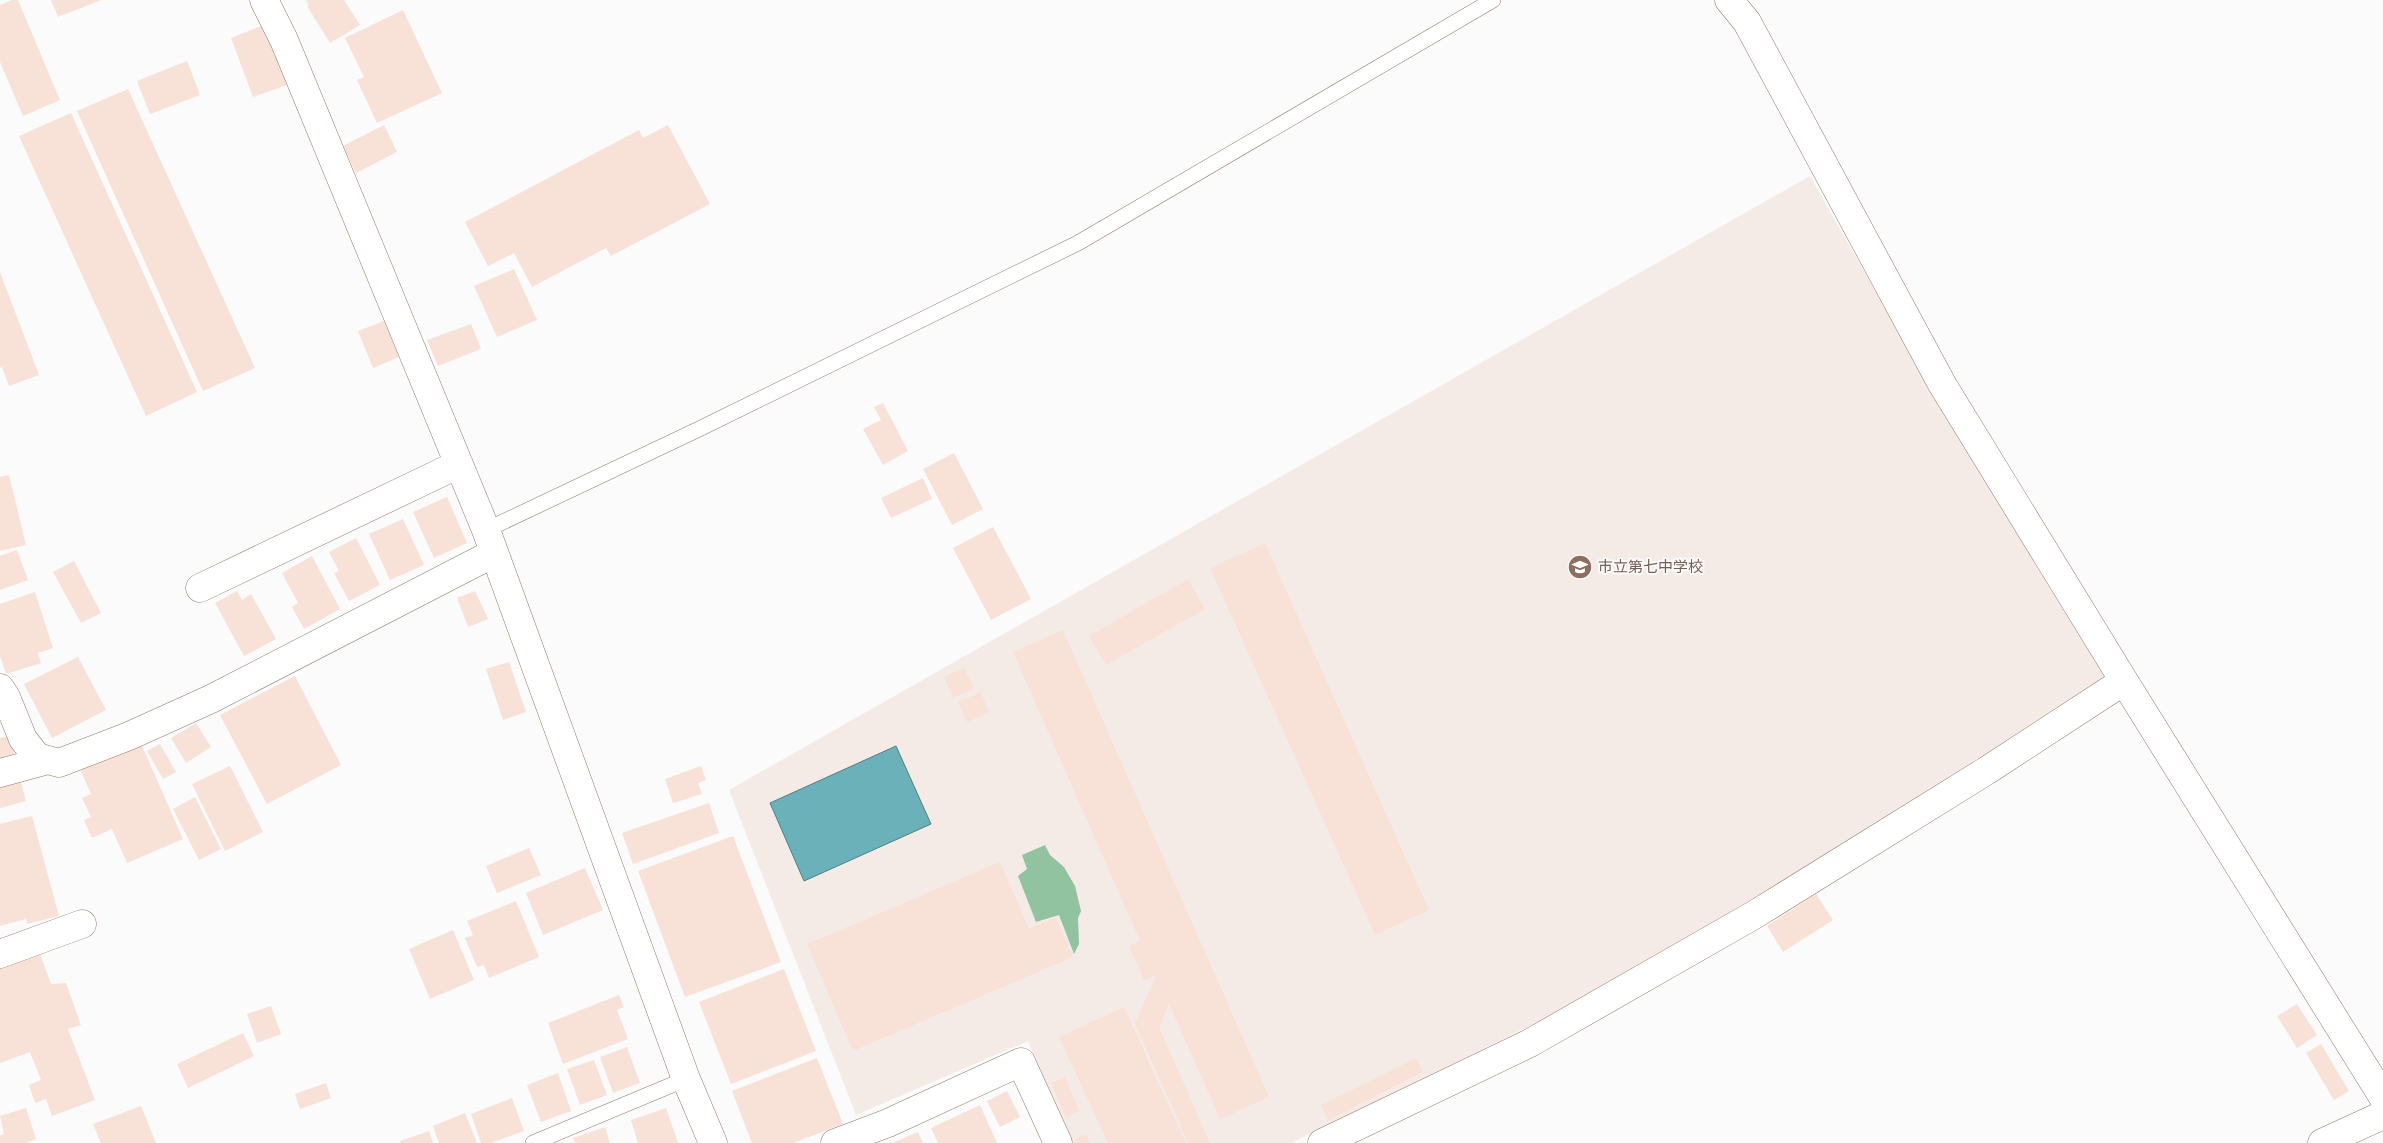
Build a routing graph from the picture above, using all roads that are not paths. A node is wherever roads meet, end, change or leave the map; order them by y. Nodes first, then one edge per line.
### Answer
1 (264, 0) edge
2 (1493, 0) edge
3 (1728, 0) edge
4 (459, 464) junction
5 (490, 541) junction
6 (200, 588) dead end
7 (2124, 681) junction
8 (0, 688) edge
9 (48, 760) junction
10 (0, 773) edge
11 (82, 924) dead end
12 (0, 954) edge
13 (686, 1079) junction
14 (2383, 1097) edge
15 (2383, 1115) edge
16 (533, 1143) edge
17 (713, 1143) edge
18 (835, 1143) edge
19 (1058, 1143) edge
20 (1322, 1143) edge
21 (2322, 1143) edge

1 - 4 street
2 - 5 lane
3 - 7 street
4 - 5 street
4 - 6 street
5 - 9 street
5 - 13 street
7 - 14 street
7 - 20 street
8 - 9 street
9 - 10 street
11 - 12 street
13 - 16 lane
13 - 17 street
15 - 21 street
18 - 19 street

